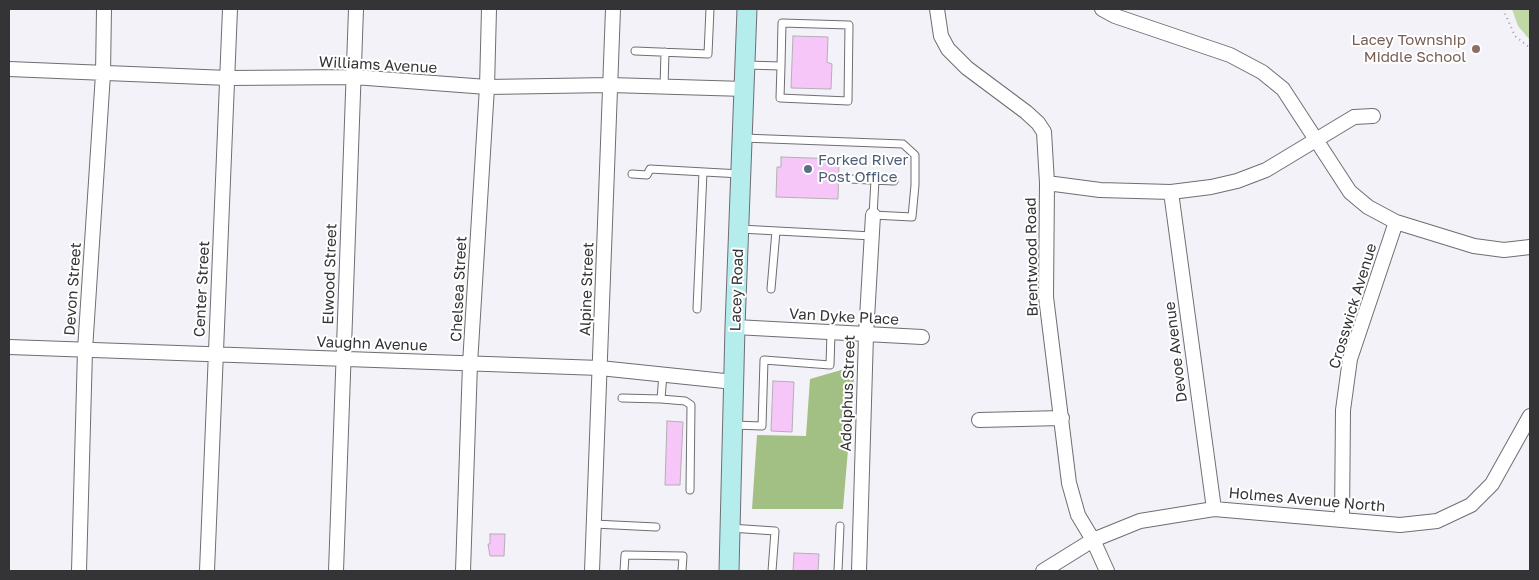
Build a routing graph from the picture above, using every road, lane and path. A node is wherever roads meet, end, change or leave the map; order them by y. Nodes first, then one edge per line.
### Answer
1 (104, 9) edge
2 (230, 9) edge
3 (356, 9) edge
4 (489, 9) edge
5 (613, 9) edge
6 (710, 9) edge
7 (747, 9) edge
8 (937, 9) edge
9 (1102, 9) edge
10 (1503, 9) edge
11 (1530, 48) edge
12 (634, 51) dead end
13 (665, 52) junction
14 (746, 65) junction
15 (781, 66) junction
16 (9, 69) edge
17 (103, 74) junction
18 (354, 77) junction
19 (228, 78) junction
20 (610, 85) junction
21 (487, 87) junction
22 (664, 87) junction
23 (745, 90) junction
24 (1373, 116) dead end
25 (742, 138) junction
26 (1316, 141) junction
27 (703, 172) junction
28 (632, 174) dead end
29 (741, 174) junction
30 (849, 179) dead end
31 (875, 180) junction
32 (894, 181) dead end
33 (1047, 183) junction
34 (1171, 192) junction
35 (880, 215) junction
36 (1396, 222) junction
37 (739, 229) junction
38 (776, 231) junction
39 (872, 236) junction
40 (1530, 247) edge
41 (772, 289) dead end
42 (697, 309) dead end
43 (735, 327) junction
44 (831, 333) junction
45 (866, 335) junction
46 (922, 337) dead end
47 (9, 347) edge
48 (85, 350) junction
49 (215, 355) junction
50 (343, 360) junction
51 (470, 364) junction
52 (600, 368) junction
53 (663, 374) junction
54 (734, 382) junction
55 (622, 398) dead end
56 (661, 399) junction
57 (1530, 416) edge
58 (1062, 418) junction
59 (979, 420) dead end
60 (733, 425) junction
61 (690, 490) dead end
62 (1214, 509) junction
63 (1342, 520) junction
64 (594, 524) junction
65 (656, 526) dead end
66 (840, 526) dead end
67 (730, 528) junction
68 (1094, 540) junction
69 (79, 571) edge
70 (207, 571) edge
71 (336, 571) edge
72 (463, 571) edge
73 (592, 571) edge
74 (624, 571) edge
75 (682, 571) edge
76 (729, 571) edge
77 (772, 571) edge
78 (838, 571) edge
79 (859, 571) edge
80 (1043, 571) edge
81 (1107, 571) edge

1 - 17 street, Devon Street
2 - 19 street, Center Street
3 - 18 street, Elwood Street
4 - 21 street, Chelsea Street
5 - 20 street, Alpine Street
6 - 13 lane
7 - 14 main road, Lacey Road
8 - 33 street, Brentwood Road
9 - 26 street
10 - 11 path
12 - 13 lane
13 - 22 lane
14 - 15 lane
14 - 23 main road, Lacey Road
15 - 15 lane
16 - 17 street, Williams Avenue
17 - 19 street, Williams Avenue
17 - 48 street, Devon Street
18 - 19 street, Williams Avenue
18 - 21 street, Williams Avenue
18 - 50 street, Elwood Street
19 - 49 street, Center Street
20 - 21 street, Williams Avenue
20 - 22 street, Williams Avenue
20 - 52 street, Alpine Street
21 - 51 street, Chelsea Street
22 - 23 street, Williams Avenue
23 - 25 main road, Lacey Road
24 - 26 street
25 - 29 main road, Lacey Road
25 - 35 lane
26 - 34 street
26 - 36 street
27 - 28 lane
27 - 29 lane
27 - 42 lane
29 - 37 main road, Lacey Road
30 - 31 lane
31 - 32 lane
31 - 35 lane
33 - 34 street
33 - 58 street, Brentwood Road
34 - 62 street, Devoe Avenue
35 - 39 street, Adolphus Street
36 - 40 street
36 - 63 street, Crosswick Avenue
37 - 38 lane
37 - 43 main road, Lacey Road
38 - 39 lane
38 - 41 lane
39 - 45 street, Adolphus Street
43 - 44 street, Van Dyke Place
43 - 54 main road, Lacey Road
44 - 45 street, Van Dyke Place
44 - 60 lane
45 - 46 street, Van Dyke Place
45 - 79 street, Adolphus Street
47 - 48 street, Vaughn Avenue
48 - 49 street, Vaughn Avenue
48 - 69 street, Devon Street
49 - 50 street, Vaughn Avenue
49 - 70 street, Center Street
50 - 51 street, Vaughn Avenue
50 - 71 street, Elwood Street
51 - 52 street, Vaughn Avenue
51 - 72 street, Chelsea Street
52 - 53 street, Vaughn Avenue
52 - 64 street, Alpine Street
53 - 54 street, Vaughn Avenue
53 - 56 lane
54 - 60 main road, Lacey Road
55 - 56 lane
56 - 61 lane
57 - 63 street, Holmes Avenue North
58 - 59 street
58 - 68 street, Brentwood Road
60 - 67 main road, Lacey Road
62 - 63 street, Holmes Avenue North
62 - 68 street, Holmes Avenue North
64 - 65 lane
64 - 73 street, Alpine Street
66 - 78 lane
67 - 76 main road, Lacey Road
67 - 77 lane
68 - 80 street, Holmes Avenue North
68 - 81 street, Brentwood Road
74 - 75 lane

